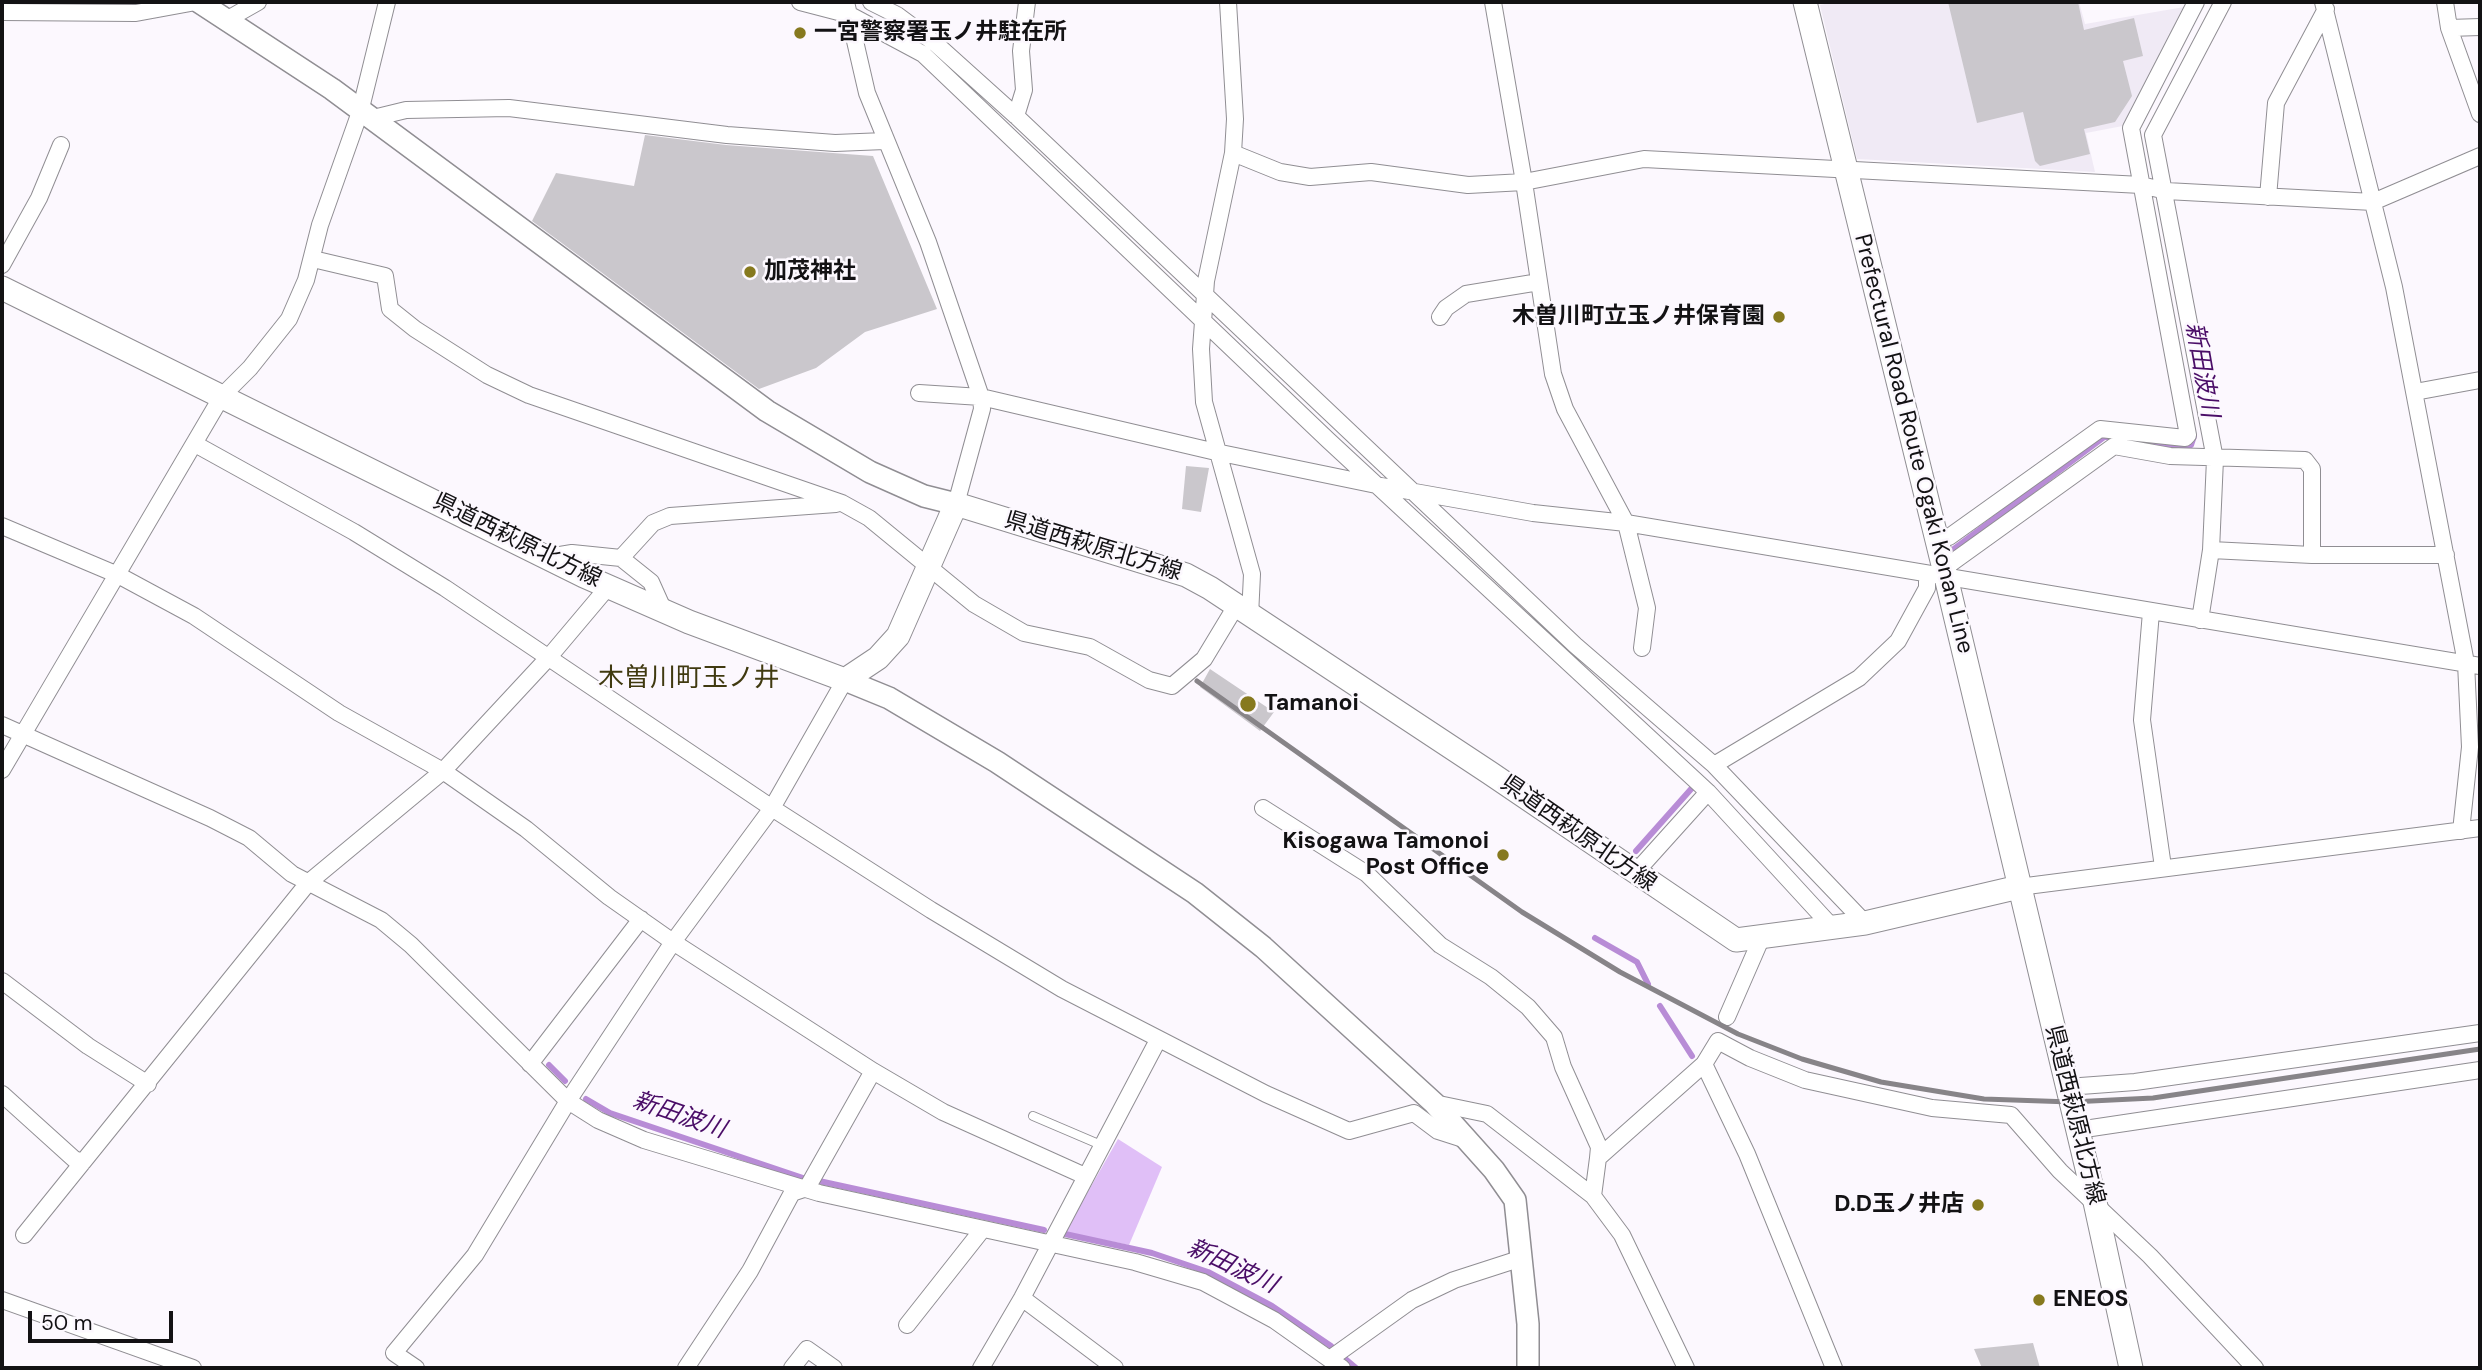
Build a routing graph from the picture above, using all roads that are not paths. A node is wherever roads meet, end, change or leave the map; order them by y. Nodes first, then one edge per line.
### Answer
1 (197, 2) edge
2 (258, 2) edge
3 (387, 2) edge
4 (800, 2) edge
5 (871, 2) edge
6 (1027, 2) edge
7 (1228, 2) edge
8 (1493, 2) edge
9 (1805, 2) edge
10 (2196, 2) edge
11 (2223, 2) edge
12 (2445, 2) edge
13 (2324, 5) edge
14 (848, 8) edge
15 (2, 12) edge
16 (228, 19) junction
17 (2480, 27) edge
18 (2449, 28) junction
19 (2480, 114) edge
20 (365, 115) junction
21 (1016, 116) junction
22 (885, 141) junction
23 (61, 145) dead end
24 (1233, 153) junction
25 (2480, 156) edge
26 (1847, 171) junction
27 (1524, 182) junction
28 (2141, 185) junction
29 (2166, 191) junction
30 (2268, 197) junction
31 (2373, 202) junction
32 (313, 259) junction
33 (2, 265) edge
34 (1539, 282) junction
35 (2, 288) edge
36 (1204, 295) junction
37 (1440, 317) dead end
38 (1201, 321) junction
39 (2480, 380) edge
40 (2415, 392) junction
41 (919, 393) dead end
42 (222, 396) junction
43 (981, 397) junction
44 (195, 444) junction
45 (1216, 452) junction
46 (2215, 459) junction
47 (1381, 486) junction
48 (1415, 492) junction
49 (842, 503) junction
50 (956, 504) junction
51 (1626, 523) junction
52 (2, 526) edge
53 (1937, 540) junction
54 (2211, 550) junction
55 (2312, 555) junction
56 (2446, 555) junction
57 (548, 557) junction
58 (621, 558) junction
59 (930, 568) junction
60 (1939, 573) junction
61 (118, 575) junction
62 (608, 587) junction
63 (663, 611) junction
64 (1243, 611) junction
65 (2151, 612) junction
66 (2200, 620) junction
67 (1642, 648) dead end
68 (549, 657) junction
69 (2473, 664) edge
70 (845, 680) junction
71 (2, 725) edge
72 (22, 737) junction
73 (1714, 765) junction
74 (2, 770) edge
75 (443, 771) junction
76 (1708, 792) junction
77 (772, 808) junction
78 (1263, 808) dead end
79 (2480, 828) edge
80 (2461, 831) junction
81 (2163, 867) junction
82 (1635, 873) junction
83 (308, 883) junction
84 (2018, 887) junction
85 (641, 919) junction
86 (1865, 923) junction
87 (1833, 928) junction
88 (1761, 939) junction
89 (673, 942) junction
90 (2, 981) edge
91 (1727, 1017) dead end
92 (2480, 1033) edge
93 (1158, 1040) junction
94 (530, 1064) junction
95 (1704, 1064) junction
96 (2480, 1070) edge
97 (873, 1071) junction
98 (148, 1084) junction
99 (2067, 1087) junction
100 (2, 1094) edge
101 (568, 1101) junction
102 (1434, 1103) junction
103 (1033, 1116) dead end
104 (2078, 1130) junction
105 (1465, 1140) junction
106 (1101, 1146) junction
107 (1598, 1158) junction
108 (83, 1162) junction
109 (1084, 1176) junction
110 (807, 1188) junction
111 (1593, 1196) junction
112 (2095, 1202) junction
113 (982, 1230) junction
114 (24, 1235) dead end
115 (1048, 1244) junction
116 (1522, 1258) junction
117 (1022, 1298) junction
118 (2, 1300) edge
119 (907, 1325) dead end
120 (1336, 1363) edge
121 (193, 1368) edge
122 (416, 1368) edge
123 (686, 1368) edge
124 (792, 1368) edge
125 (834, 1368) edge
126 (981, 1368) edge
127 (1115, 1368) edge
128 (1528, 1368) edge
129 (1686, 1368) edge
130 (1834, 1368) edge
131 (2131, 1368) edge
132 (2255, 1368) edge

1 - 15 street
1 - 16 street
2 - 16 street
3 - 20 street
4 - 14 street
5 - 21 street
6 - 21 street
7 - 24 street
8 - 27 street
9 - 26 main road, Prefectural Road Route Ogaki Konan Line
10 - 28 street
11 - 29 street
12 - 18 street
13 - 30 street
13 - 31 street
14 - 22 street
14 - 38 street
16 - 20 street
17 - 18 street
18 - 19 street
20 - 22 street
20 - 32 street
20 - 50 street
21 - 36 street
22 - 43 street
23 - 33 street
24 - 27 street
24 - 36 street
25 - 31 street
26 - 27 street
26 - 28 street
26 - 53 main road, Prefectural Road Route Ogaki Konan Line
27 - 34 street
28 - 29 street
28 - 53 street
29 - 30 street
29 - 46 street
30 - 31 street
31 - 40 street
32 - 42 street
32 - 49 street
34 - 37 street
34 - 51 street
35 - 42 main road, 県道西萩原北方線
36 - 38 street
36 - 48 street
38 - 45 street
38 - 47 street
39 - 40 street
40 - 56 street
41 - 43 street
42 - 44 street
42 - 57 main road, 県道西萩原北方線
43 - 45 street
43 - 50 street
44 - 61 street
44 - 68 street
45 - 47 street
45 - 64 street
46 - 54 street
46 - 55 street
46 - 60 street
47 - 48 street
47 - 76 street
48 - 51 street
48 - 73 street
49 - 58 street
49 - 59 street
50 - 59 main road
50 - 64 main road, 県道西萩原北方線
51 - 60 street
51 - 67 street
52 - 61 street
53 - 60 main road, Prefectural Road Route Ogaki Konan Line
54 - 55 street
54 - 66 street
55 - 56 street
56 - 69 street
57 - 58 street
57 - 62 main road, 県道西萩原北方線
58 - 63 street
59 - 64 street
59 - 70 main road
60 - 65 street
60 - 73 street
60 - 84 main road, Prefectural Road Route Ogaki Konan Line
61 - 72 street
61 - 75 street
62 - 63 main road, 県道西萩原北方線
62 - 68 street
63 - 70 main road, 県道西萩原北方線
64 - 82 main road, 県道西萩原北方線
65 - 66 street
65 - 81 street
66 - 69 street
68 - 75 street
68 - 77 street
69 - 80 street
70 - 77 street
70 - 102 street
71 - 72 street
72 - 74 street
72 - 83 street
73 - 86 street
75 - 83 street
75 - 85 street
76 - 82 street
76 - 87 street
77 - 89 street
77 - 93 street
78 - 107 street
79 - 80 street
80 - 81 street
81 - 84 street
82 - 88 main road, 県道西萩原北方線
83 - 94 street
83 - 98 street
84 - 86 main road, 県道西萩原北方線
84 - 99 main road, 県道西萩原北方線
85 - 89 street
85 - 94 street
86 - 87 main road, 県道西萩原北方線
87 - 88 main road, 県道西萩原北方線
88 - 91 street
89 - 97 street
89 - 101 street
90 - 98 street
92 - 99 street
93 - 105 street
93 - 106 street
94 - 101 street
95 - 107 street
95 - 112 street
95 - 130 street
96 - 104 street
97 - 109 street
97 - 110 street
98 - 108 street
99 - 104 main road, 県道西萩原北方線
100 - 108 street
101 - 110 street
101 - 122 street
102 - 105 street
102 - 111 street
103 - 106 lane
104 - 112 main road, 県道西萩原北方線
105 - 116 street
106 - 109 street
107 - 111 street
108 - 114 street
109 - 115 street
110 - 113 street
110 - 123 street
111 - 129 street
112 - 131 main road, 県道西萩原北方線
112 - 132 street
113 - 115 street
113 - 119 street
115 - 117 street
115 - 120 street
116 - 120 street
116 - 128 street
117 - 126 street
117 - 127 street
118 - 121 street
124 - 125 street

